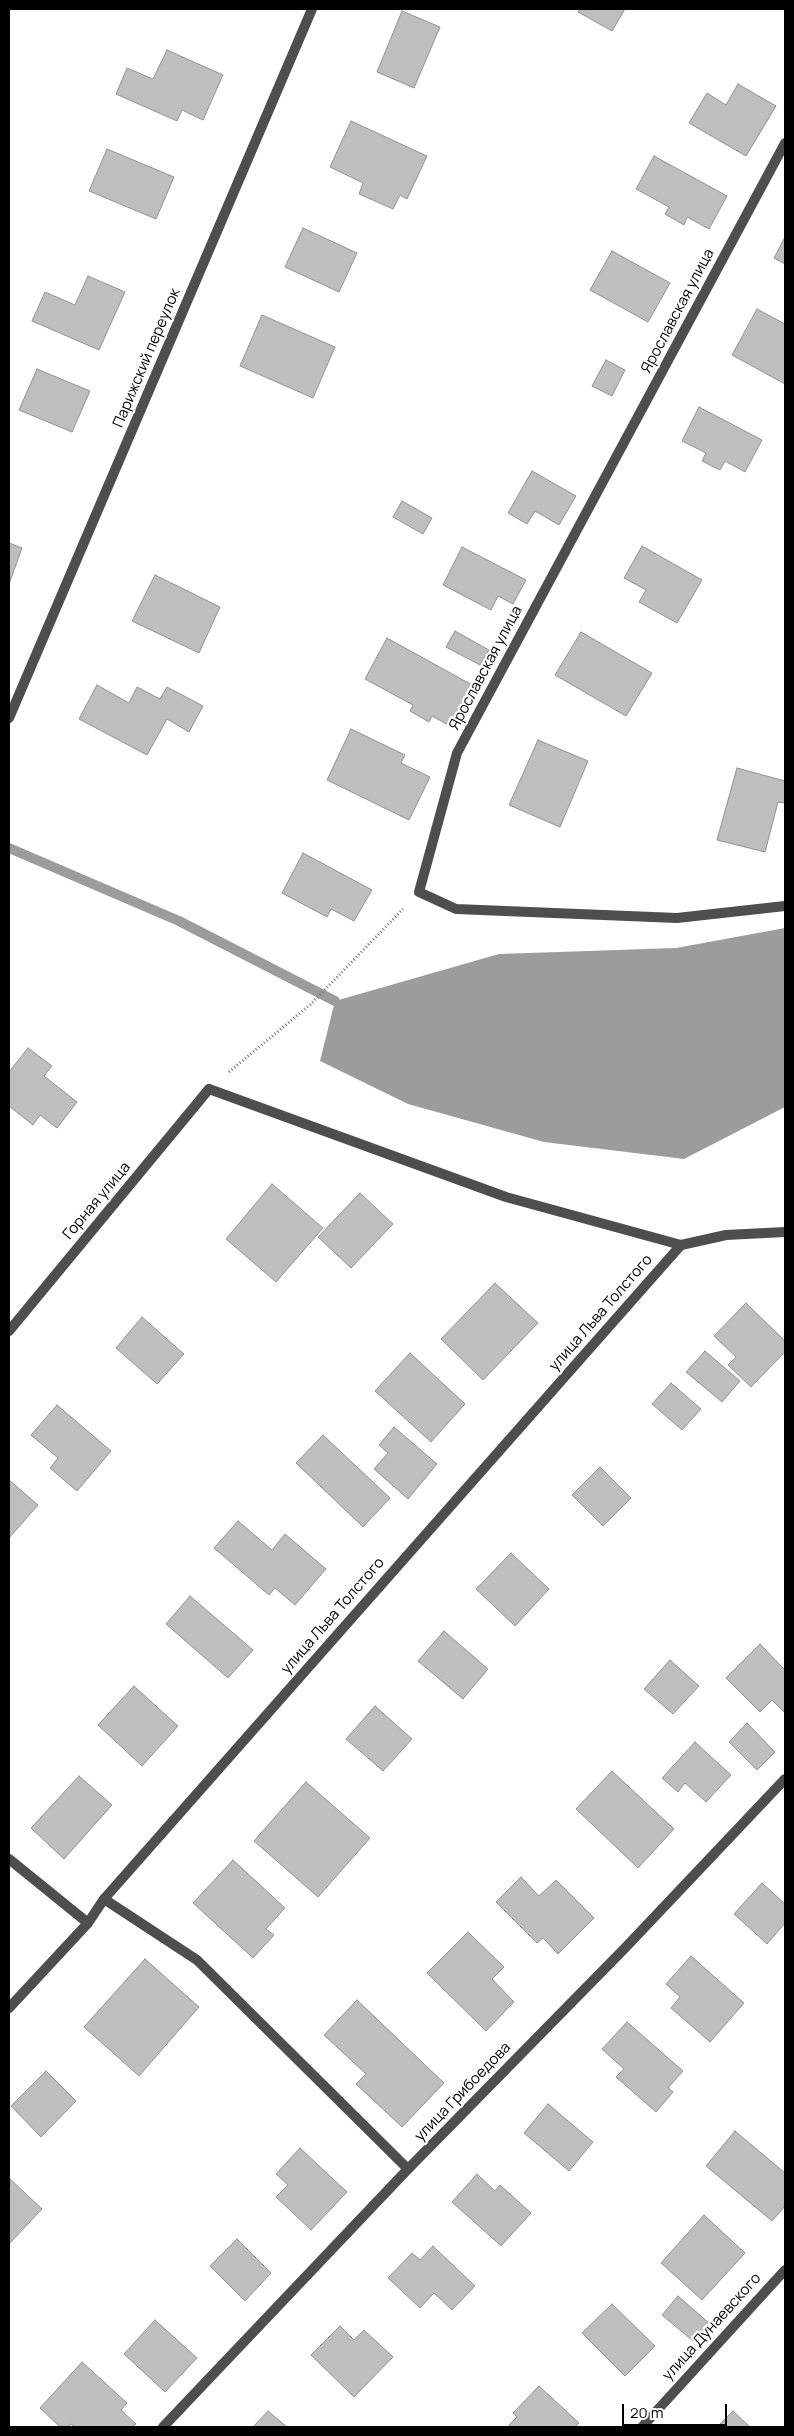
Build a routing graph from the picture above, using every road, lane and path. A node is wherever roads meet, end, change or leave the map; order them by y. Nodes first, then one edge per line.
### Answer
1 (312, 9) edge
2 (785, 143) edge
3 (9, 718) edge
4 (419, 892) junction
5 (785, 906) edge
6 (209, 1089) junction
7 (785, 1232) edge
8 (681, 1245) junction
9 (9, 1331) edge
10 (785, 1779) edge
11 (9, 1859) edge
12 (104, 1899) junction
13 (88, 1923) junction
14 (9, 2008) edge
15 (408, 2169) junction
16 (785, 2270) edge
17 (162, 2427) edge
18 (642, 2427) edge

1 - 3 street, Парижский переулок
2 - 4 street, Ярославская улица
4 - 5 street
4 - 6 path
6 - 8 street
6 - 9 street, Горная улица
7 - 8 street
8 - 12 street, улица Льва Толстого
10 - 15 street, улица Грибоедова
11 - 13 street
12 - 13 street, улица Льва Толстого
12 - 15 street
13 - 14 street, улица Льва Толстого
15 - 17 street, улица Грибоедова
16 - 18 street, улица Дунаевского

